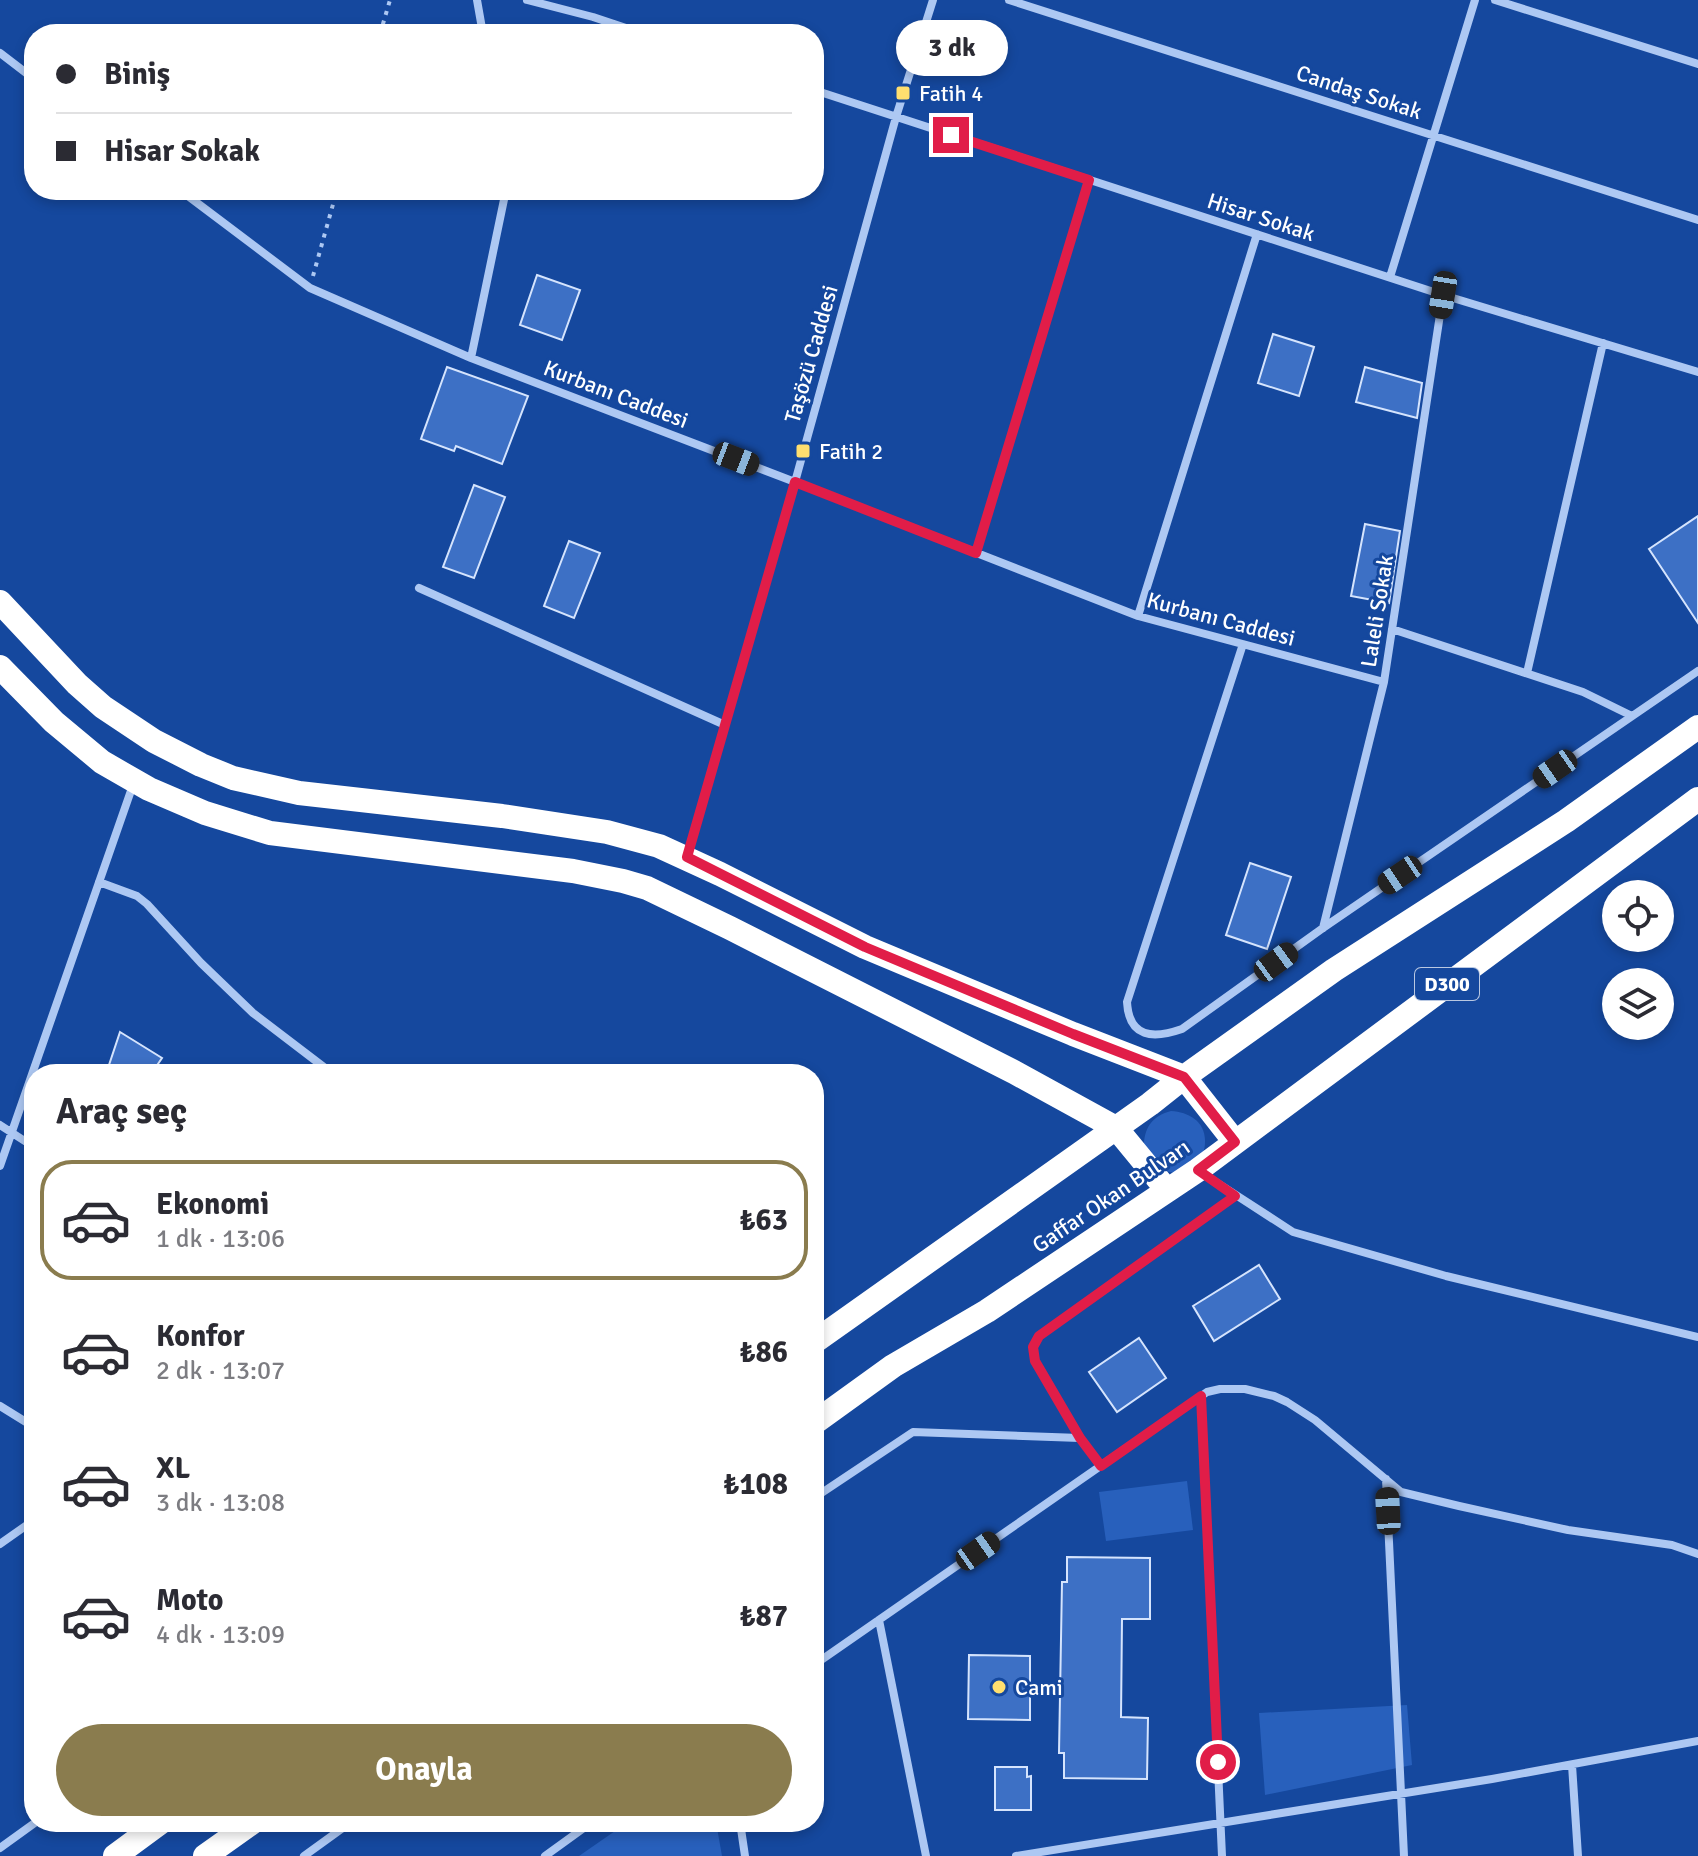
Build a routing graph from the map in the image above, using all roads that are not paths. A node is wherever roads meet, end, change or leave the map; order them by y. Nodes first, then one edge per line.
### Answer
1 (477, 0) edge
2 (527, 0) edge
3 (933, 0) edge
4 (1009, 0) edge
5 (1475, 0) edge
6 (1495, 0) edge
7 (481, 24) edge
8 (614, 24) edge
9 (0, 53) edge
10 (1698, 64) edge
11 (24, 71) edge
12 (824, 93) edge
13 (896, 117) junction
14 (1434, 134) junction
15 (1089, 180) junction
16 (193, 200) edge
17 (504, 200) edge
18 (1698, 220) edge
19 (1257, 234) junction
20 (1390, 277) junction
21 (1443, 295) junction
22 (1603, 343) junction
23 (471, 358) junction
24 (1698, 372) edge
25 (795, 482) junction
26 (976, 553) junction
27 (419, 588) dead end
28 (0, 602) edge
29 (1138, 616) junction
30 (1392, 629) junction
31 (1243, 644) junction
32 (0, 667) edge
33 (1698, 671) edge
34 (1527, 673) junction
35 (1384, 682) junction
36 (1632, 716) junction
37 (725, 725) junction
38 (1698, 727) edge
39 (134, 781) junction
40 (1698, 799) edge
41 (687, 857) junction
42 (99, 882) junction
43 (1323, 928) junction
44 (36, 1064) edge
45 (320, 1064) edge
46 (1184, 1077) junction
47 (24, 1098) edge
48 (0, 1125) edge
49 (1116, 1128) junction
50 (12, 1132) junction
51 (24, 1140) edge
52 (1235, 1142) junction
53 (0, 1166) edge
54 (1198, 1170) junction
55 (1167, 1190) junction
56 (1235, 1196) junction
57 (824, 1335) edge
58 (1698, 1337) edge
59 (1201, 1396) junction
60 (0, 1406) edge
61 (824, 1416) edge
62 (24, 1421) edge
63 (1080, 1438) junction
64 (1101, 1466) junction
65 (1386, 1479) junction
66 (824, 1491) edge
67 (24, 1527) edge
68 (0, 1544) edge
69 (1698, 1554) edge
70 (879, 1620) junction
71 (824, 1658) edge
72 (1698, 1741) edge
73 (1572, 1765) junction
74 (1402, 1794) junction
75 (1221, 1822) junction
76 (24, 1831) edge
77 (147, 1832) edge
78 (239, 1832) edge
79 (337, 1832) edge
80 (578, 1832) edge
81 (741, 1832) edge
82 (0, 1848) edge
83 (115, 1856) edge
84 (205, 1856) edge
85 (304, 1856) edge
86 (545, 1856) edge
87 (745, 1856) edge
88 (926, 1856) edge
89 (1016, 1856) edge
90 (1222, 1856) edge
91 (1404, 1856) edge
92 (1578, 1856) edge

1 - 7 street
2 - 8 street
3 - 13 street, Taşözü Caddesi
4 - 14 street, Candaş Sokak
5 - 14 street
6 - 10 street
9 - 11 street
12 - 13 street, Hisar Sokak
13 - 15 street, Hisar Sokak
13 - 25 street, Taşözü Caddesi
14 - 18 street, Candaş Sokak
14 - 20 street
15 - 19 street, Hisar Sokak
15 - 26 street
16 - 23 street, Kurbanı Caddesi
17 - 23 street
19 - 20 street, Hisar Sokak
19 - 29 street
20 - 21 street, Hisar Sokak
21 - 22 street, Hisar Sokak
21 - 30 street, Laleli Sokak
22 - 24 street, Hisar Sokak
22 - 34 street
23 - 25 street, Kurbanı Caddesi
25 - 26 street, Kurbanı Caddesi
25 - 37 street, Taşözü Caddesi
26 - 29 street, Kurbanı Caddesi
27 - 37 street
28 - 41 highway
29 - 31 street, Kurbanı Caddesi
30 - 34 street
30 - 35 street, Laleli Sokak
31 - 35 street, Kurbanı Caddesi
31 - 43 street
32 - 39 highway
33 - 36 street
34 - 36 street
35 - 43 street, Laleli Sokak
36 - 43 street
37 - 41 street, Taşözü Caddesi
38 - 46 highway
39 - 42 street
39 - 49 highway
40 - 52 highway, Gaffar Okan Bulvarı / D300
41 - 46 highway
42 - 44 street
42 - 45 street
46 - 49 highway
46 - 52 highway
47 - 50 street
48 - 50 street
49 - 55 highway
49 - 57 highway
50 - 51 street
50 - 53 street
52 - 54 highway, Gaffar Okan Bulvarı / D300
54 - 55 highway, Gaffar Okan Bulvarı / D300
54 - 56 street
55 - 61 highway, Gaffar Okan Bulvarı / D300
56 - 58 street
56 - 63 street
59 - 64 street
59 - 65 street
59 - 75 street
60 - 62 street
63 - 64 street
63 - 66 street
64 - 70 street
65 - 69 street
65 - 74 street
67 - 68 street
70 - 71 street
70 - 88 street
72 - 73 street
73 - 74 street
73 - 92 street
74 - 75 street
74 - 91 street
75 - 89 street
75 - 90 street
76 - 82 street
77 - 83 highway
78 - 84 highway
79 - 85 street
80 - 86 street
81 - 87 street

